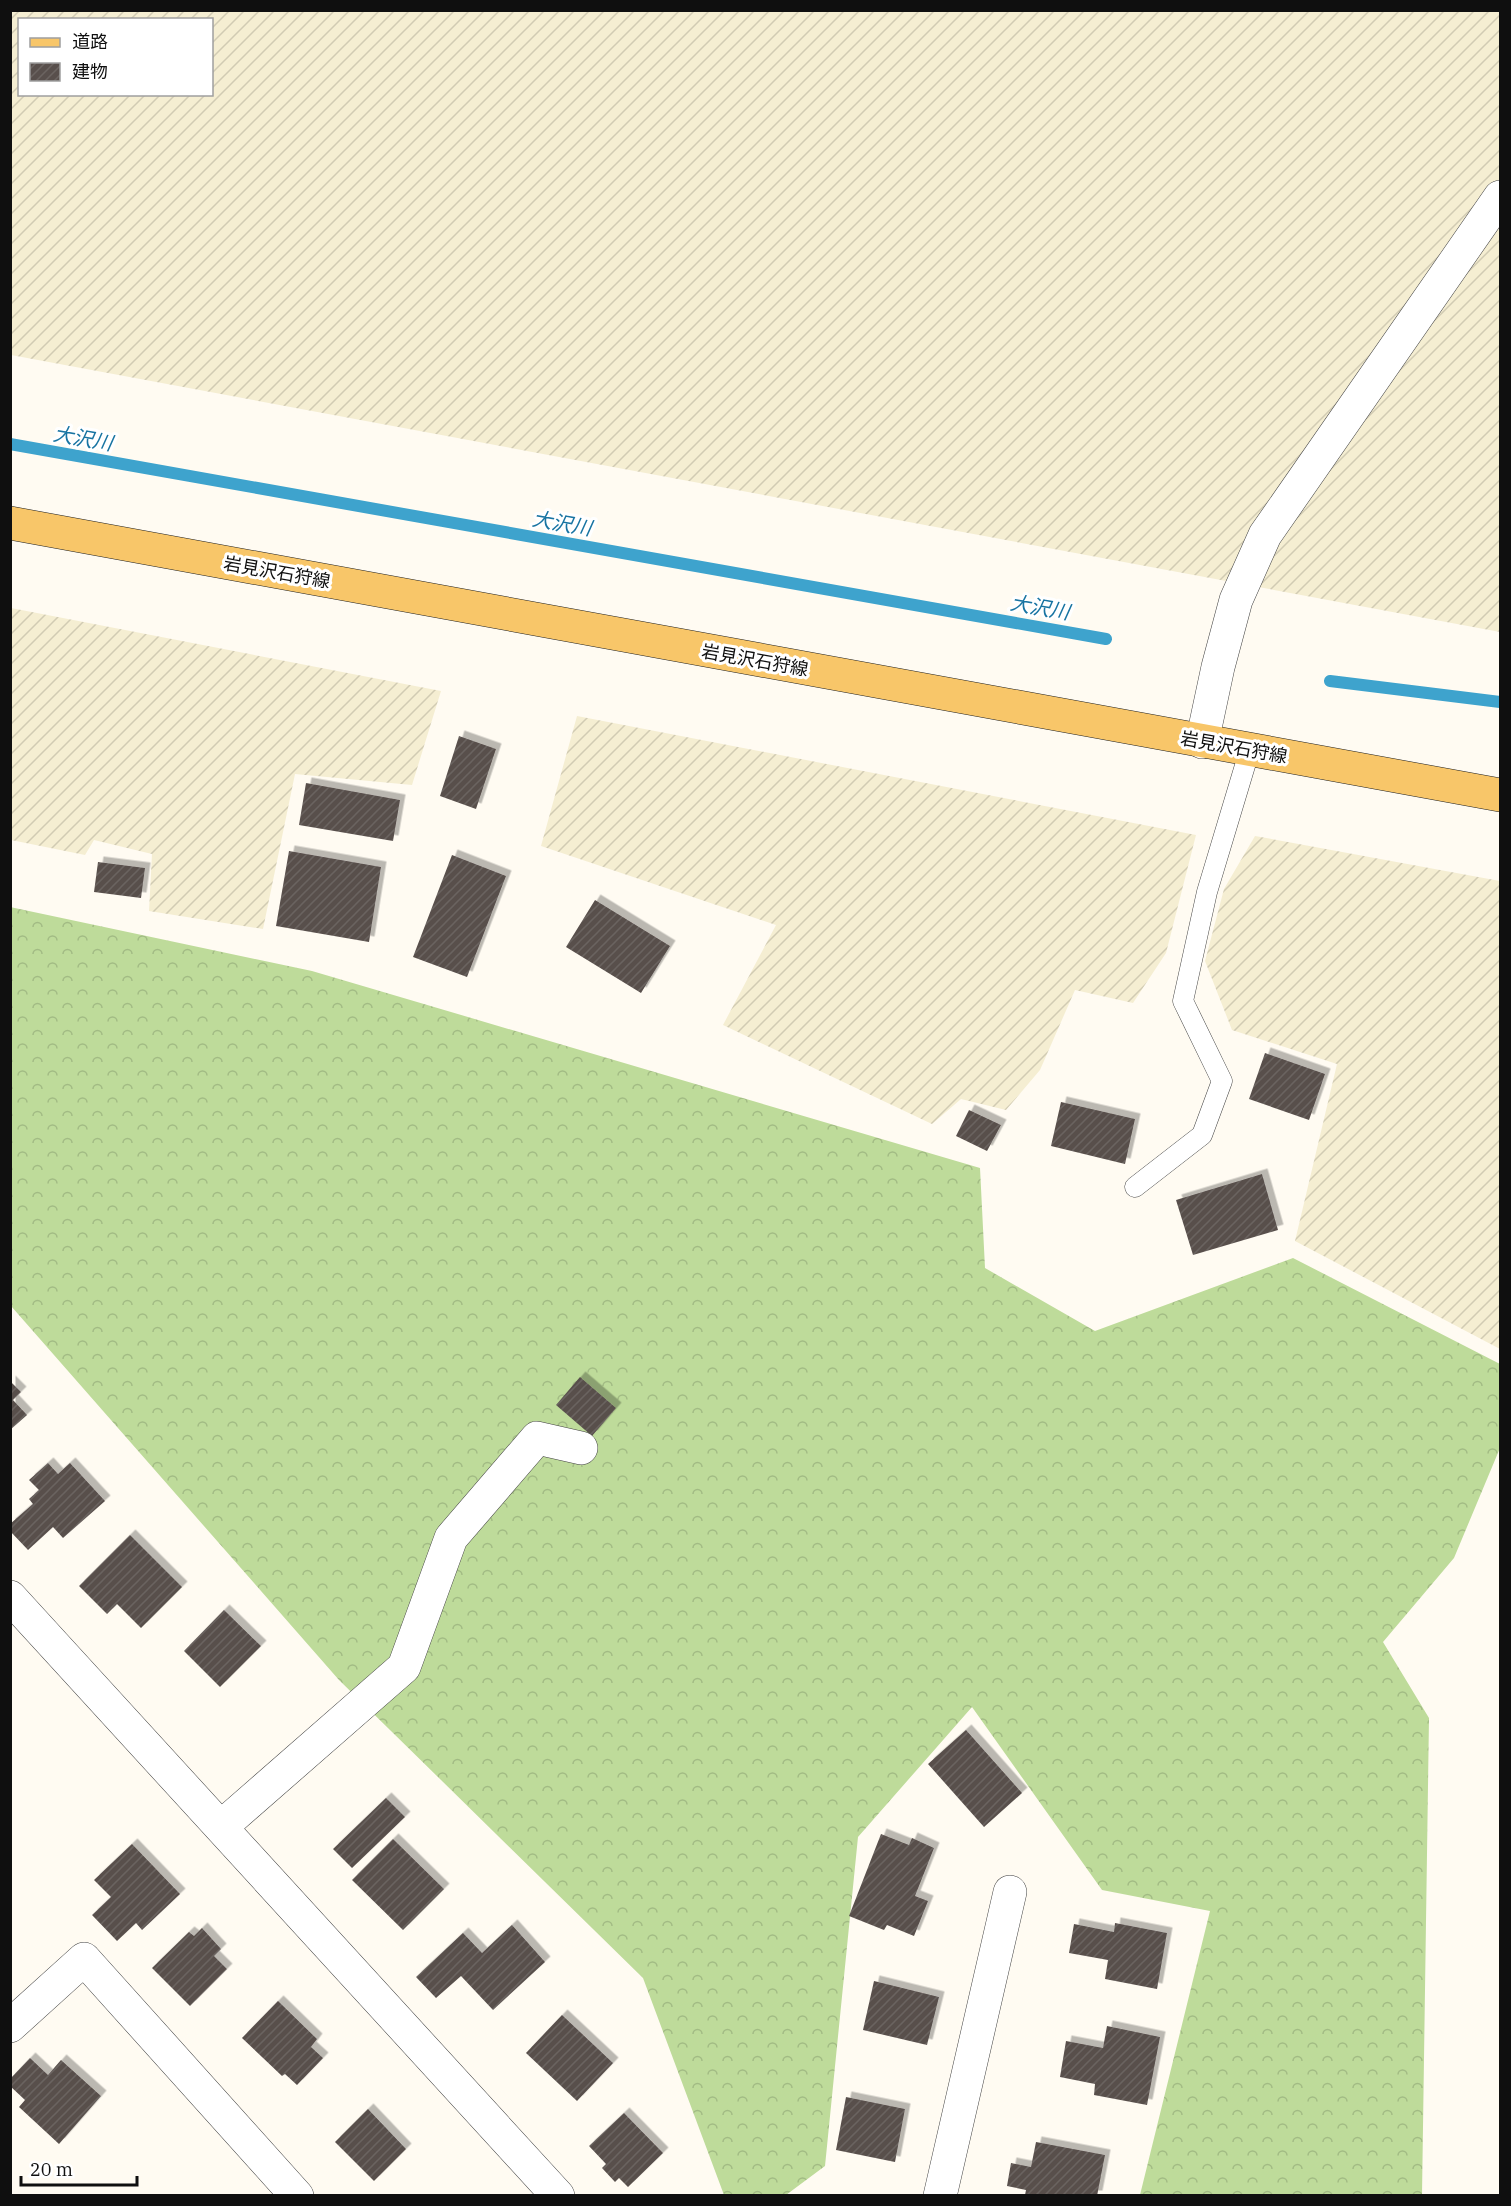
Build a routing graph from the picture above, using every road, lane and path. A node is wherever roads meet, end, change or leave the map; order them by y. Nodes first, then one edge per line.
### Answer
1 (1500, 197) edge
2 (10, 523) edge
3 (1202, 742) junction
4 (1250, 749) junction
5 (1500, 795) edge
6 (1134, 1187) dead end
7 (581, 1448) dead end
8 (10, 1597) edge
9 (221, 1827) junction
10 (1010, 1892) dead end
11 (10, 2026) edge
12 (297, 2196) edge
13 (558, 2196) edge
14 (940, 2196) edge

1 - 3 street
2 - 3 main road, 岩見沢石狩線
3 - 4 main road, 岩見沢石狩線
4 - 5 main road, 岩見沢石狩線
4 - 6 lane
7 - 9 street
8 - 9 street
9 - 13 street
10 - 14 street
11 - 12 street

